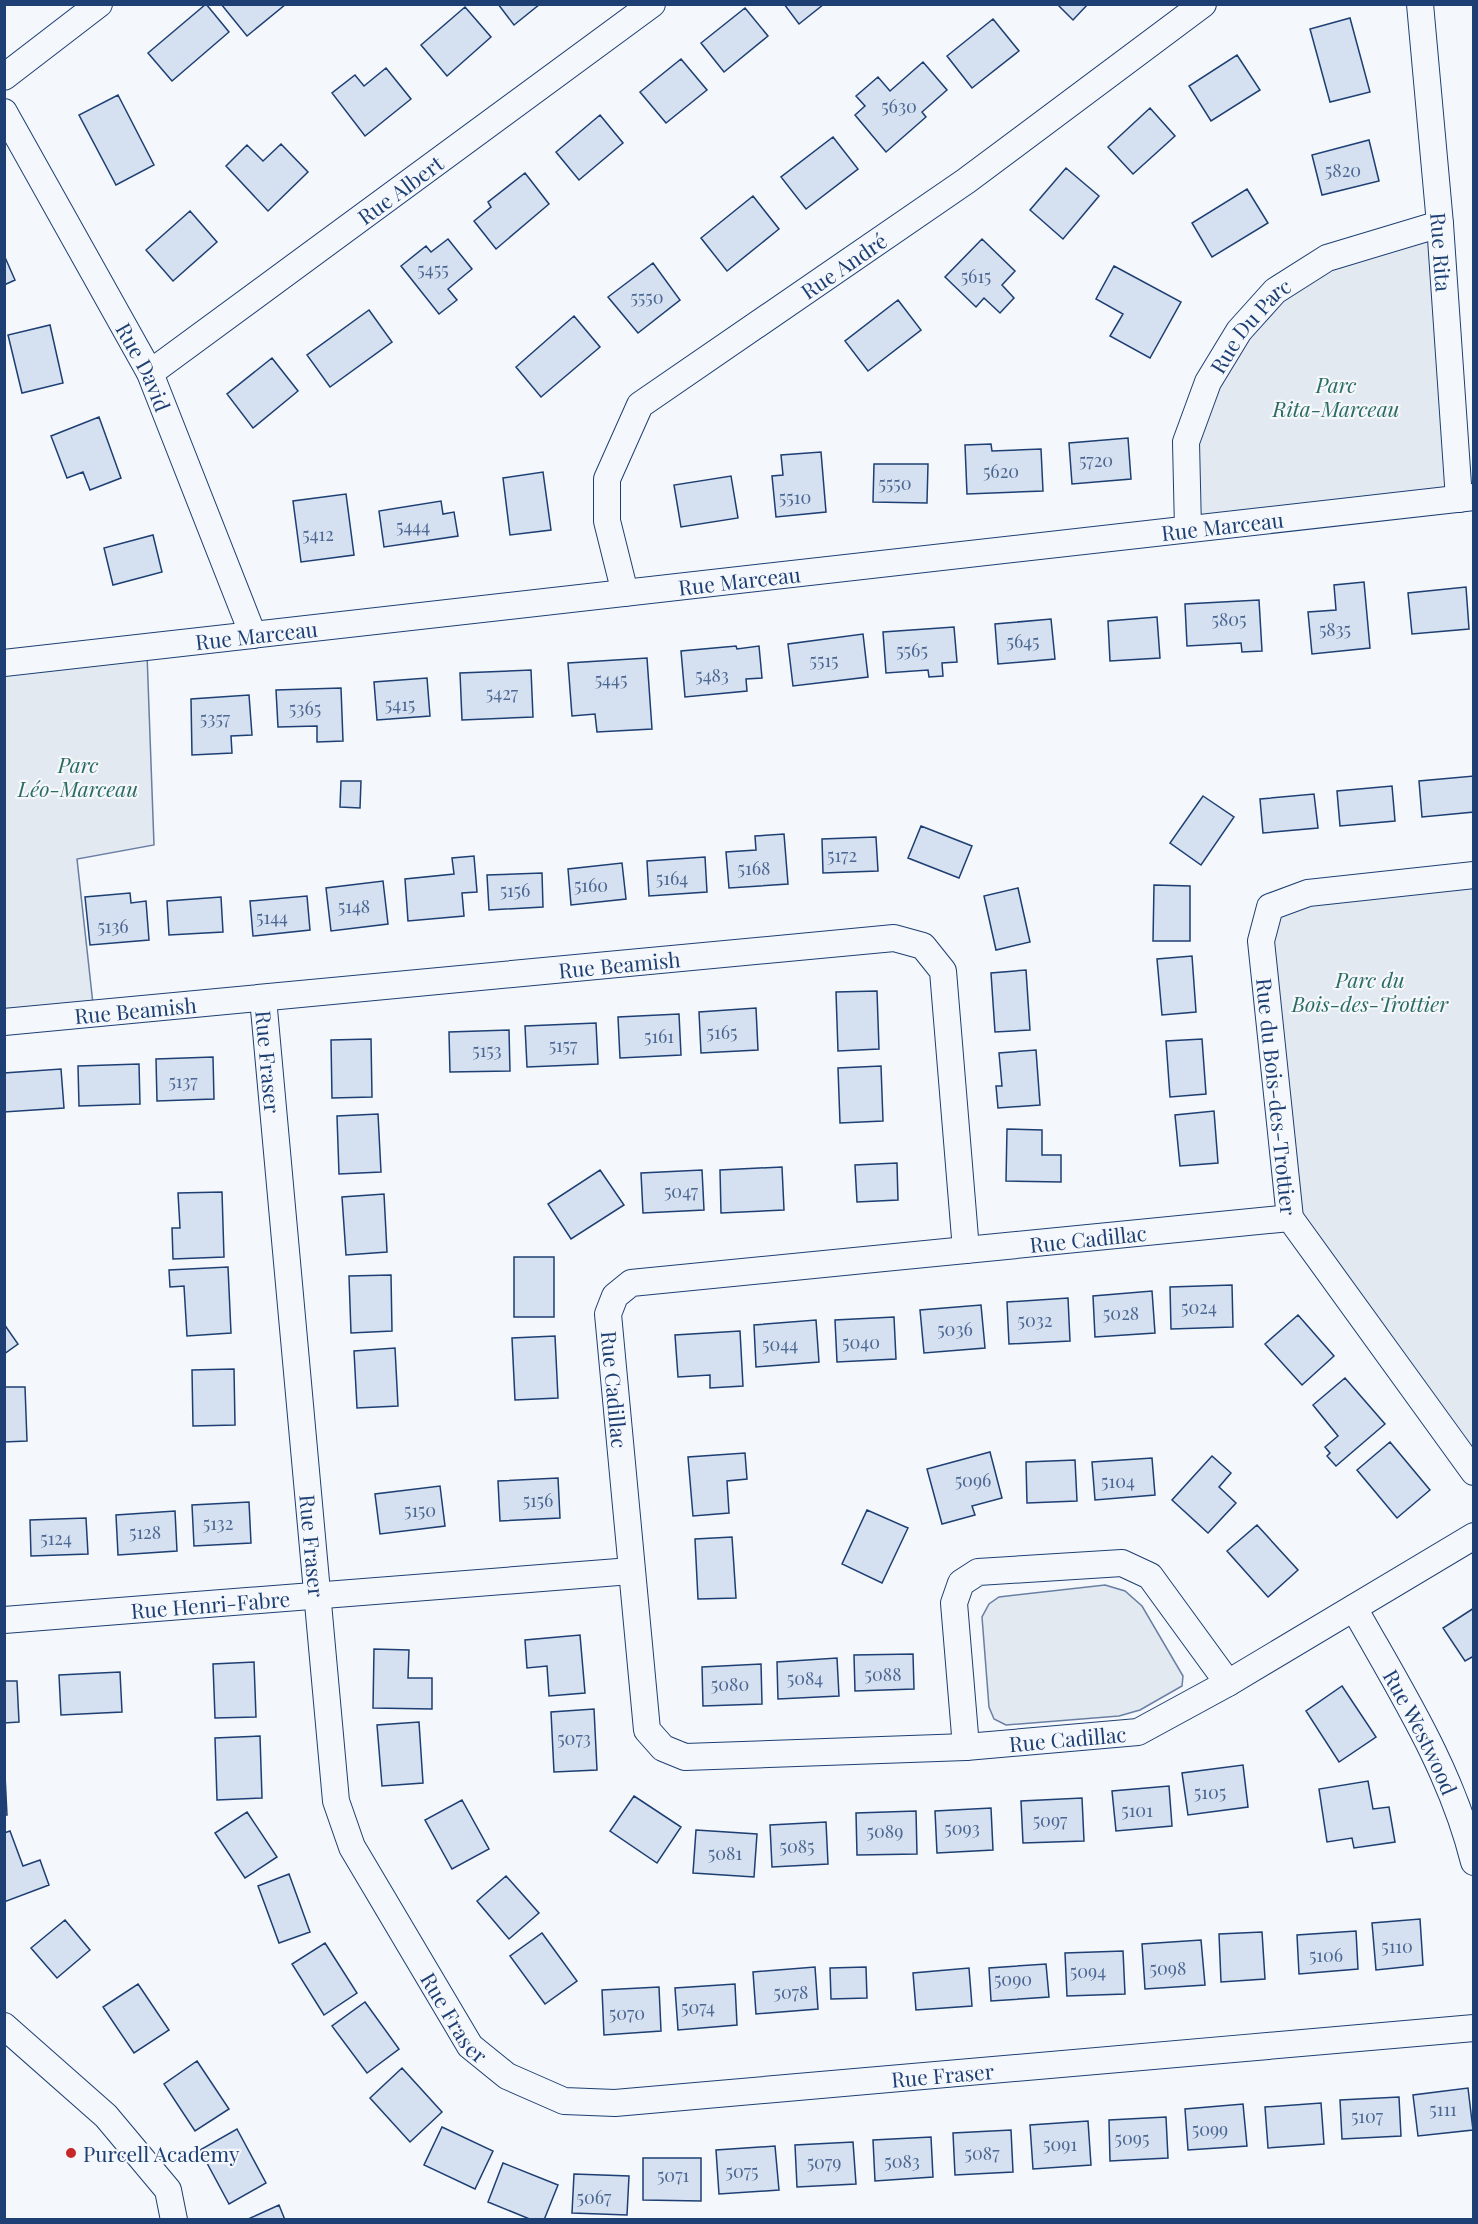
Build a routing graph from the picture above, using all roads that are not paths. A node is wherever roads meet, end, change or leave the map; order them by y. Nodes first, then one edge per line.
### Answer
1 (99, 4) edge
2 (652, 4) edge
3 (1203, 4) edge
4 (1420, 4) edge
5 (4, 77) edge
6 (4, 112) edge
7 (1440, 224) junction
8 (150, 373) junction
9 (1466, 498) edge
10 (1188, 529) junction
11 (626, 593) junction
12 (253, 634) junction
13 (4, 663) edge
14 (1473, 875) edge
15 (263, 998) junction
16 (4, 1022) edge
17 (1290, 1218) junction
18 (966, 1250) junction
19 (1473, 1472) edge
20 (1473, 1536) edge
21 (631, 1571) junction
22 (315, 1595) junction
23 (1353, 1608) junction
24 (4, 1620) edge
25 (1228, 1683) junction
26 (966, 1748) junction
27 (1473, 1862) edge
28 (4, 2026) edge
29 (1473, 2028) edge
30 (174, 2220) edge

1 - 5 street
2 - 8 street, Rue Albert
3 - 11 street, Rue André
4 - 7 street, Rue Rita
6 - 8 street, Rue David
7 - 9 street, Rue Rita
7 - 10 street, Rue Du Parc
8 - 12 street, Rue David
9 - 10 street, Rue Marceau
10 - 11 street, Rue Marceau
11 - 12 street, Rue Marceau
12 - 13 street, Rue Marceau
14 - 17 street, Rue du Bois-des-Trottier
15 - 16 street, Rue Beamish
15 - 18 street, Rue Beamish
15 - 22 street, Rue Fraser
17 - 18 street, Rue Cadillac
17 - 19 street, Rue du Bois-des-Trottier
18 - 21 street, Rue Cadillac
20 - 23 street, Rue Cadillac
21 - 22 street, Rue Henri-Fabre
21 - 26 street, Rue Cadillac
22 - 24 street, Rue Henri-Fabre
22 - 29 street, Rue Fraser
23 - 25 street, Rue Cadillac
23 - 27 street, Rue Westwood
25 - 26 street, Rue Cadillac
25 - 26 street
28 - 30 street

